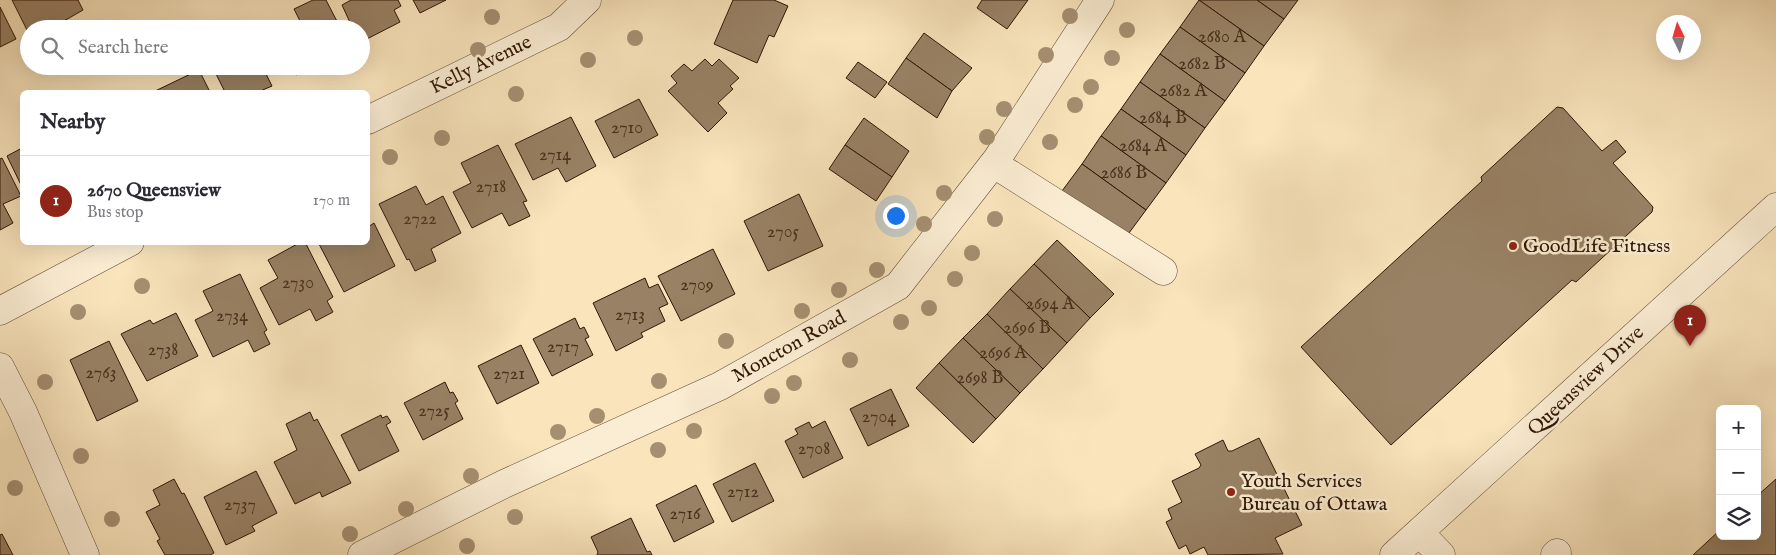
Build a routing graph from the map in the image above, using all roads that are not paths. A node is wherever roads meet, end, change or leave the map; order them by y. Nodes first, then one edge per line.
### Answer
1 (587, 0) edge
2 (1100, 0) edge
3 (370, 119) edge
4 (994, 164) junction
5 (1776, 207) edge
6 (124, 245) edge
7 (1163, 271) dead end
8 (0, 311) edge
9 (0, 367) edge
10 (1420, 533) junction
11 (85, 555) edge
12 (362, 555) edge
13 (1394, 555) edge
14 (1441, 555) edge

1 - 3 street, Kelly Avenue
2 - 4 street, Moncton Road
4 - 7 street
4 - 12 street, Moncton Road
5 - 10 street, Queensview Drive
6 - 8 street
9 - 11 street
10 - 13 street, Queensview Drive
10 - 14 street

